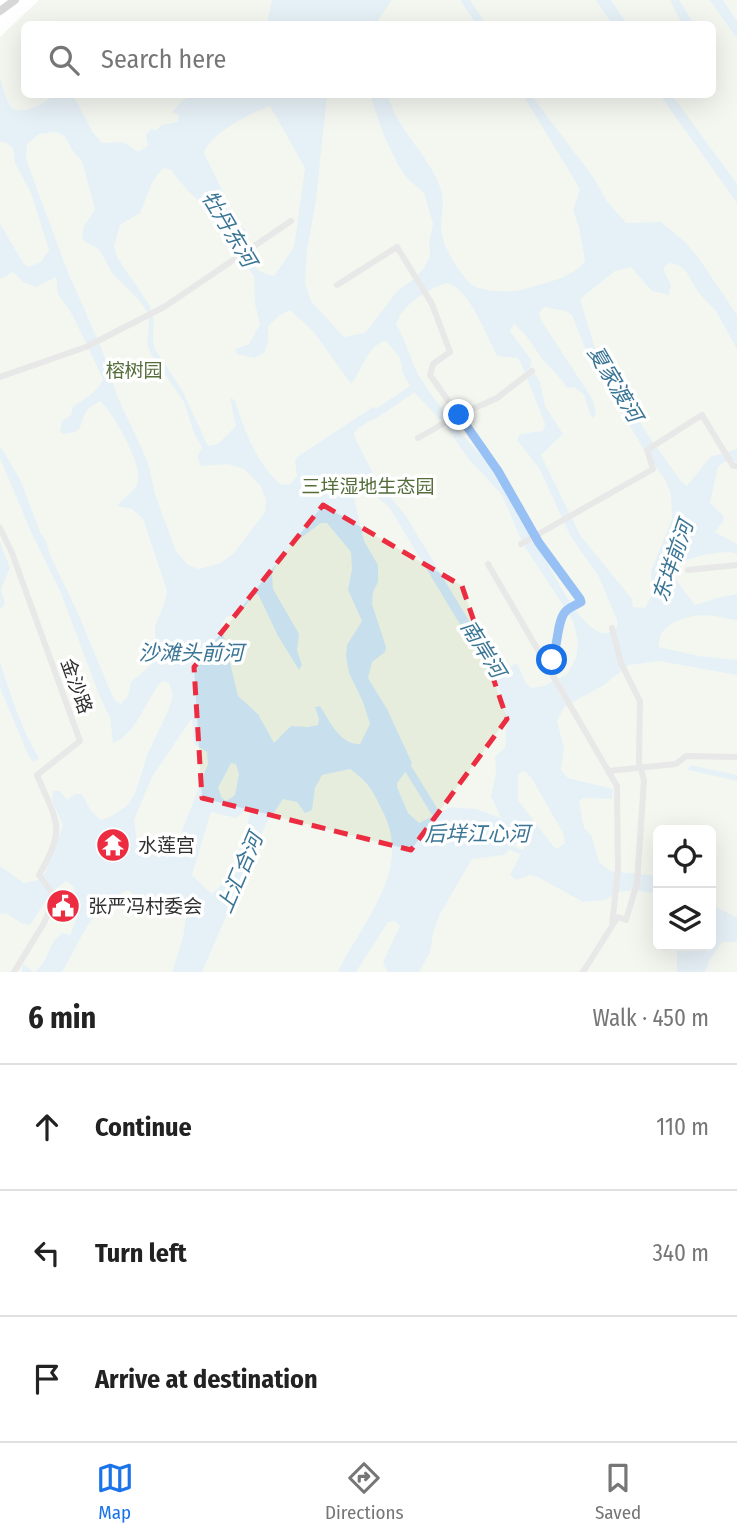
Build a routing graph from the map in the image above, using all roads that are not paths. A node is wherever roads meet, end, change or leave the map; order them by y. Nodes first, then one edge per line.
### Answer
1 (15, 0) edge
2 (0, 11) edge
3 (291, 221) dead end
4 (337, 285) dead end
5 (532, 371) dead end
6 (0, 377) edge
7 (457, 416) junction
8 (418, 438) dead end
9 (735, 466) edge
10 (0, 528) edge
11 (536, 535) junction
12 (522, 544) dead end
13 (488, 564) dead end
14 (737, 565) edge
15 (688, 570) dead end
16 (612, 629) dead end
17 (547, 666) junction
18 (737, 757) edge
19 (642, 768) junction
20 (608, 771) junction
21 (612, 926) junction
22 (14, 972) edge
23 (583, 972) edge

1 - 2 main road
3 - 6 street
4 - 7 street
5 - 7 street
7 - 8 street
7 - 11 street
9 - 11 street
10 - 22 street, 金沙路
11 - 12 street
11 - 17 street
13 - 17 street
14 - 15 street
16 - 19 street
17 - 20 street
18 - 19 street
19 - 20 street
19 - 21 street
20 - 21 street
21 - 23 street

